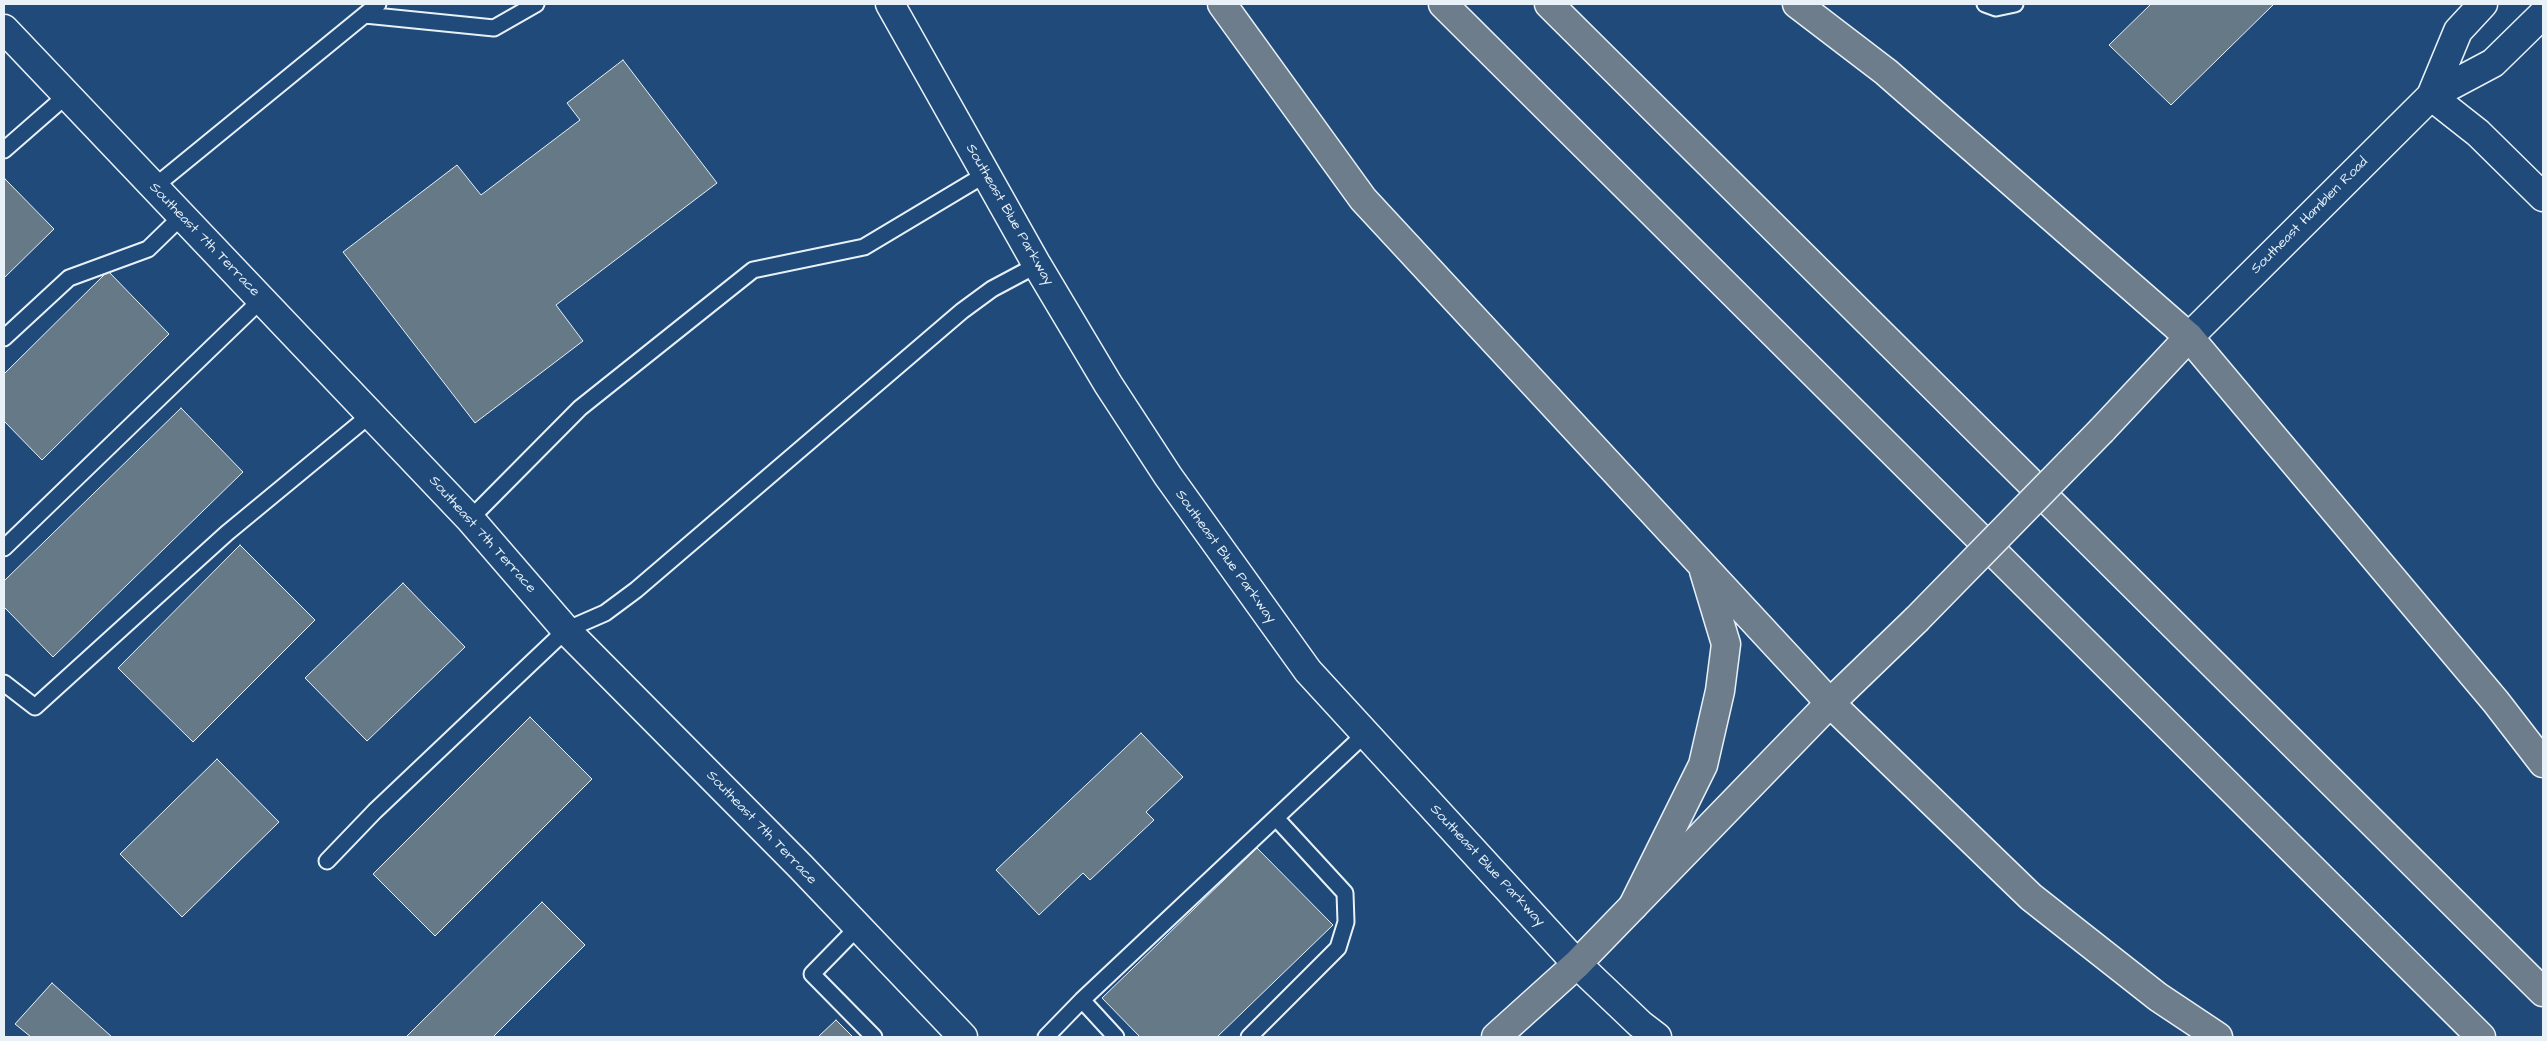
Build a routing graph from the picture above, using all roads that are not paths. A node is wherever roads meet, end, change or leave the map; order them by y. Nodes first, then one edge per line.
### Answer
1 (378, 4) edge
2 (536, 4) edge
3 (890, 4) edge
4 (1222, 4) edge
5 (1443, 4) edge
6 (1548, 4) edge
7 (1797, 4) edge
8 (1985, 4) edge
9 (2015, 4) edge
10 (2483, 4) edge
11 (2543, 14) edge
12 (365, 15) junction
13 (4, 29) edge
14 (67, 95) junction
15 (2432, 96) junction
16 (4, 150) edge
17 (986, 174) junction
18 (154, 187) junction
19 (2543, 197) edge
20 (182, 216) junction
21 (1037, 265) junction
22 (261, 300) junction
23 (2189, 337) junction
24 (4, 338) edge
25 (370, 415) junction
26 (470, 519) junction
27 (4, 548) edge
28 (1702, 564) junction
29 (566, 630) junction
30 (4, 683) edge
31 (1830, 703) junction
32 (1365, 734) junction
33 (2543, 763) edge
34 (1276, 818) junction
35 (327, 861) dead end
36 (1633, 906) junction
37 (858, 927) junction
38 (1577, 964) junction
39 (2543, 992) edge
40 (1082, 1000) junction
41 (874, 1037) edge
42 (963, 1037) edge
43 (1046, 1037) edge
44 (1116, 1037) edge
45 (1249, 1037) edge
46 (1496, 1037) edge
47 (1657, 1037) edge
48 (2218, 1037) edge
49 (2481, 1037) edge

1 - 12 lane
2 - 12 lane
3 - 17 street, Southeast Blue Parkway
4 - 28 main road
5 - 49 main road
6 - 39 main road
7 - 23 main road
8 - 9 lane
10 - 15 street, Southeast Hamblen Road
11 - 15 street, Southeast Hamblen Road
12 - 18 lane
13 - 14 street, Southeast 7th Terrace
14 - 16 lane
14 - 18 street, Southeast 7th Terrace
15 - 19 street
15 - 23 street, Southeast Hamblen Road
17 - 21 street, Southeast Blue Parkway
17 - 26 lane
18 - 20 street, Southeast 7th Terrace
20 - 22 street, Southeast 7th Terrace
20 - 24 lane
21 - 29 lane
21 - 32 street, Southeast Blue Parkway
22 - 25 street, Southeast 7th Terrace
22 - 27 lane
23 - 31 main road, bridge
23 - 33 main road
25 - 26 street, Southeast 7th Terrace
25 - 30 lane
26 - 29 street, Southeast 7th Terrace
28 - 31 main road
28 - 36 main road
29 - 35 lane
29 - 37 street, Southeast 7th Terrace
31 - 36 main road
31 - 48 main road
32 - 34 lane
32 - 38 street, Southeast Blue Parkway
34 - 40 lane
34 - 45 lane
36 - 38 main road
37 - 41 lane
37 - 42 street, Southeast 7th Terrace
38 - 46 main road
38 - 47 street, Southeast Blue Parkway
40 - 43 lane
40 - 44 lane

